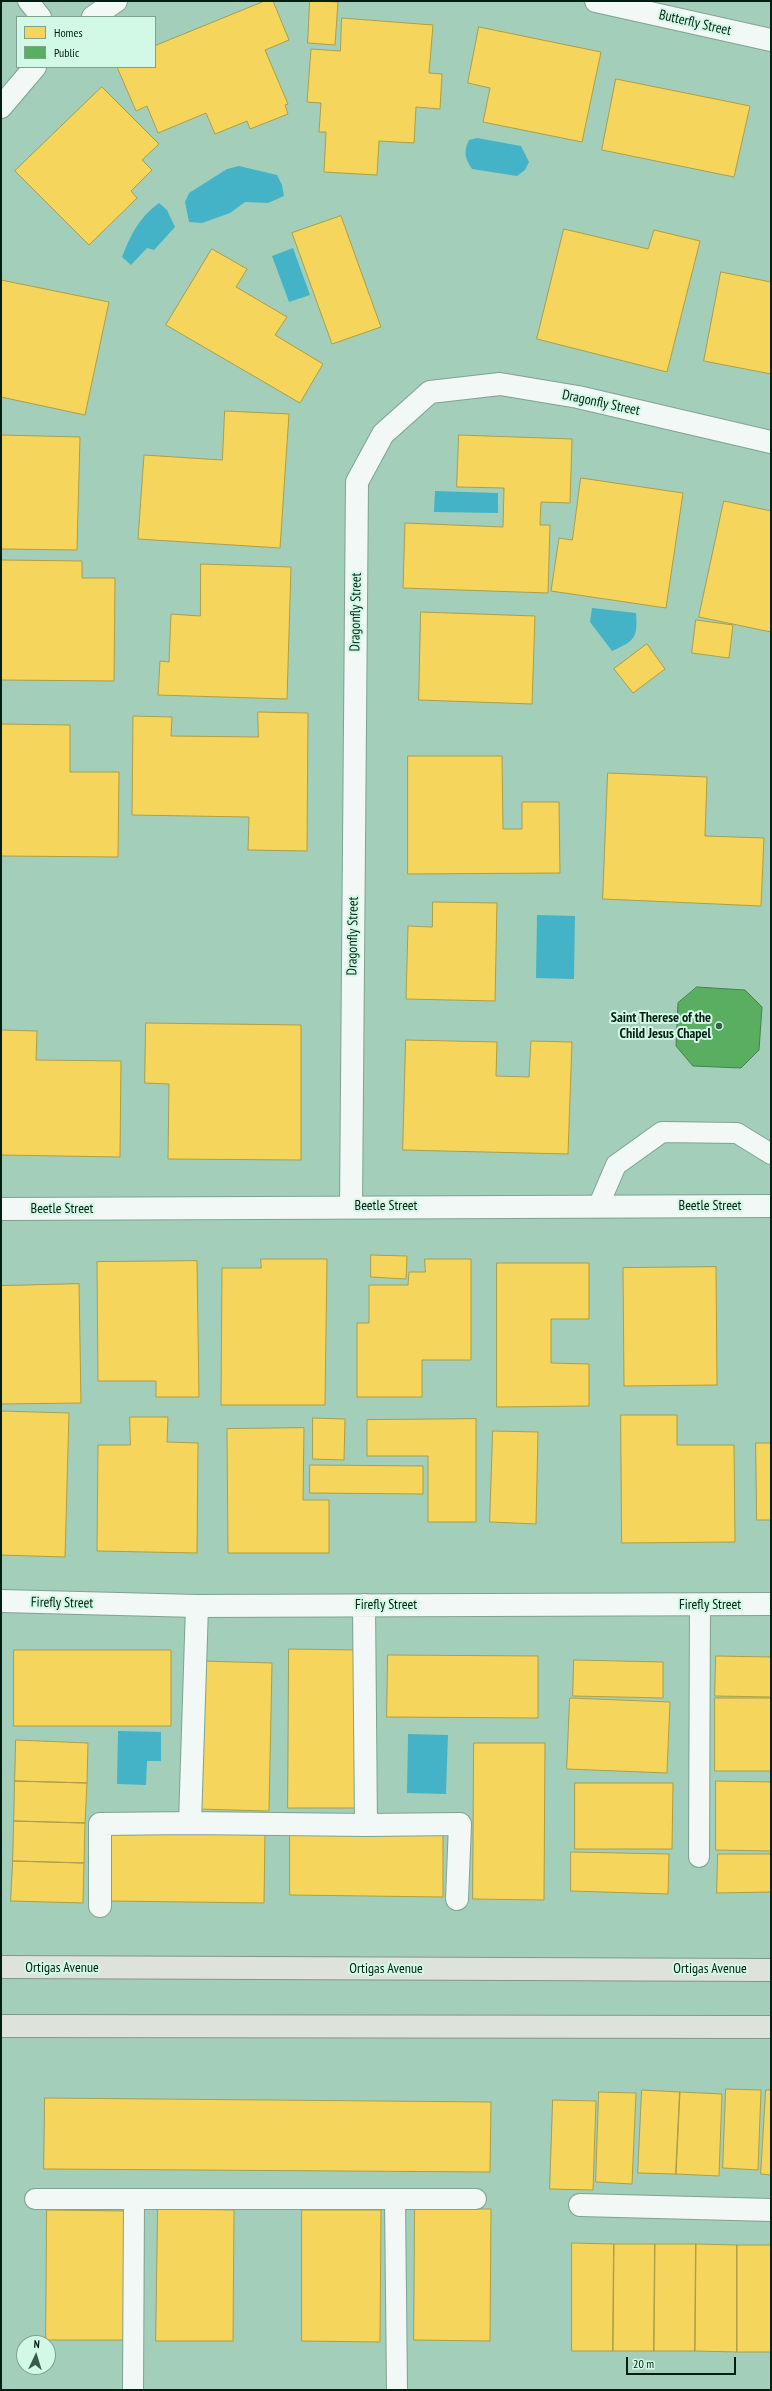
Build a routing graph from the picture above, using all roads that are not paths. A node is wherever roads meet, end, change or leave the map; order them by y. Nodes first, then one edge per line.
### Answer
1 (28, 1) edge
2 (116, 1) edge
3 (596, 1) edge
4 (40, 16) edge
5 (94, 16) edge
6 (771, 40) edge
7 (34, 68) edge
8 (1, 107) edge
9 (771, 442) edge
10 (771, 1154) edge
11 (351, 1206) junction
12 (771, 1206) edge
13 (598, 1207) junction
14 (1, 1209) edge
15 (1, 1601) edge
16 (771, 1604) edge
17 (364, 1605) junction
18 (700, 1605) junction
19 (197, 1606) junction
20 (190, 1823) junction
21 (366, 1825) junction
22 (699, 1857) dead end
23 (457, 1899) dead end
24 (100, 1906) dead end
25 (1, 1968) edge
26 (771, 1970) edge
27 (1, 2026) edge
28 (771, 2027) edge
29 (476, 2198) dead end
30 (35, 2199) dead end
31 (396, 2199) junction
32 (134, 2200) junction
33 (580, 2205) dead end
34 (771, 2210) edge
35 (133, 2390) edge
36 (397, 2390) edge

1 - 4 lane
2 - 5 street
3 - 6 street, Butterfly Street
7 - 8 street
9 - 11 street, Dragonfly Street
10 - 13 lane
11 - 13 street, Beetle Street
11 - 14 street, Beetle Street
12 - 13 street, Beetle Street
15 - 19 street, Firefly Street
16 - 18 street, Firefly Street
17 - 18 street, Firefly Street
17 - 19 street, Firefly Street
17 - 21 street
18 - 22 lane
19 - 20 street
20 - 21 street
20 - 24 street
21 - 23 street
25 - 26 main road, Ortigas Avenue
27 - 28 main road
29 - 31 lane
30 - 32 lane
31 - 32 lane
31 - 36 lane
32 - 35 lane
33 - 34 street

